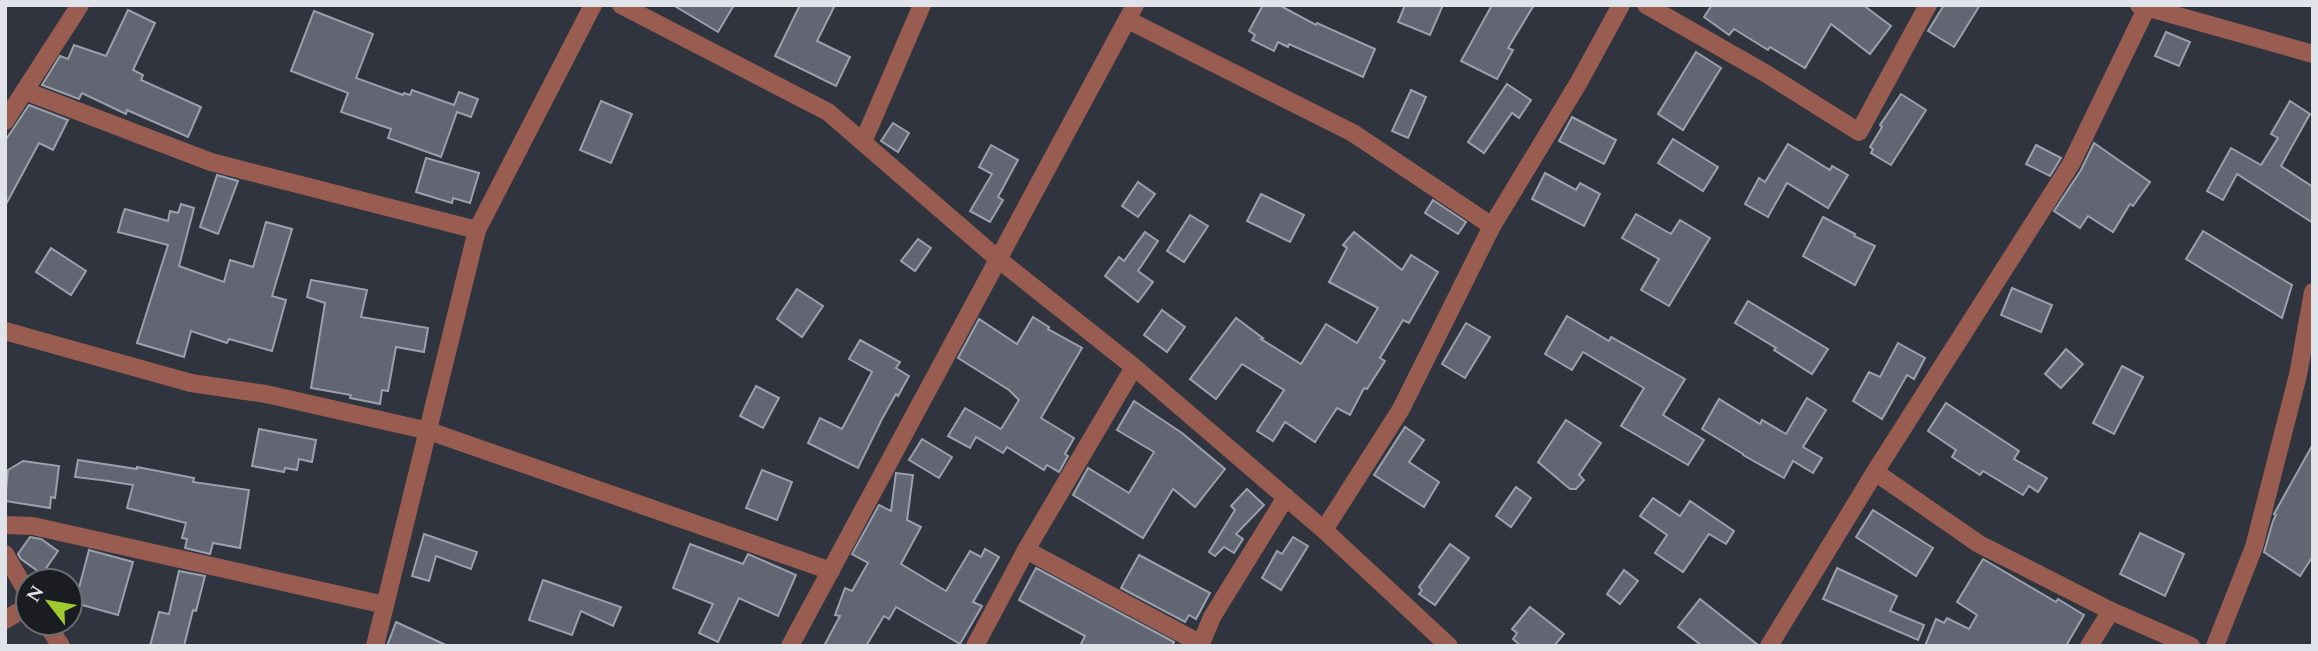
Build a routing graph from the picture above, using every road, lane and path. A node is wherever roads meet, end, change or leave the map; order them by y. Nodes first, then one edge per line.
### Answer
1 (80, 5) edge
2 (621, 5) edge
3 (922, 5) edge
4 (1622, 5) edge
5 (1646, 5) edge
6 (1928, 5) edge
7 (592, 6) edge
8 (2145, 6) edge
9 (1132, 13) edge
10 (2313, 54) edge
11 (25, 91) junction
12 (5, 121) edge
13 (863, 142) junction
14 (1492, 226) junction
15 (477, 230) junction
16 (998, 259) junction
17 (2313, 292) edge
18 (5, 331) edge
19 (1134, 367) junction
20 (429, 431) junction
21 (1875, 472) junction
22 (1286, 497) junction
23 (5, 525) edge
24 (1324, 530) junction
25 (1026, 550) junction
26 (5, 554) edge
27 (14, 570) edge
28 (831, 570) junction
29 (385, 605) junction
30 (2111, 611) junction
31 (1201, 645) edge
32 (375, 646) edge
33 (790, 646) edge
34 (975, 646) edge
35 (1449, 646) edge
36 (1769, 646) edge
37 (2089, 646) edge
38 (2191, 646) edge
39 (2215, 646) edge

1 - 11 street
2 - 13 street
3 - 13 street
4 - 14 street
5 - 6 street
7 - 15 street
8 - 10 street
8 - 21 street
9 - 14 street
9 - 16 street
11 - 12 street
11 - 15 street
13 - 16 street
14 - 24 street
15 - 20 street
16 - 19 street
16 - 28 street
17 - 39 street
18 - 20 street
19 - 22 street
19 - 25 street
20 - 28 street
20 - 29 street
21 - 30 street
21 - 36 street
22 - 24 street
22 - 31 street
23 - 29 street
24 - 35 street
25 - 31 street
25 - 34 street
26 - 27 street
28 - 33 street
29 - 32 street
30 - 37 street
30 - 38 street

